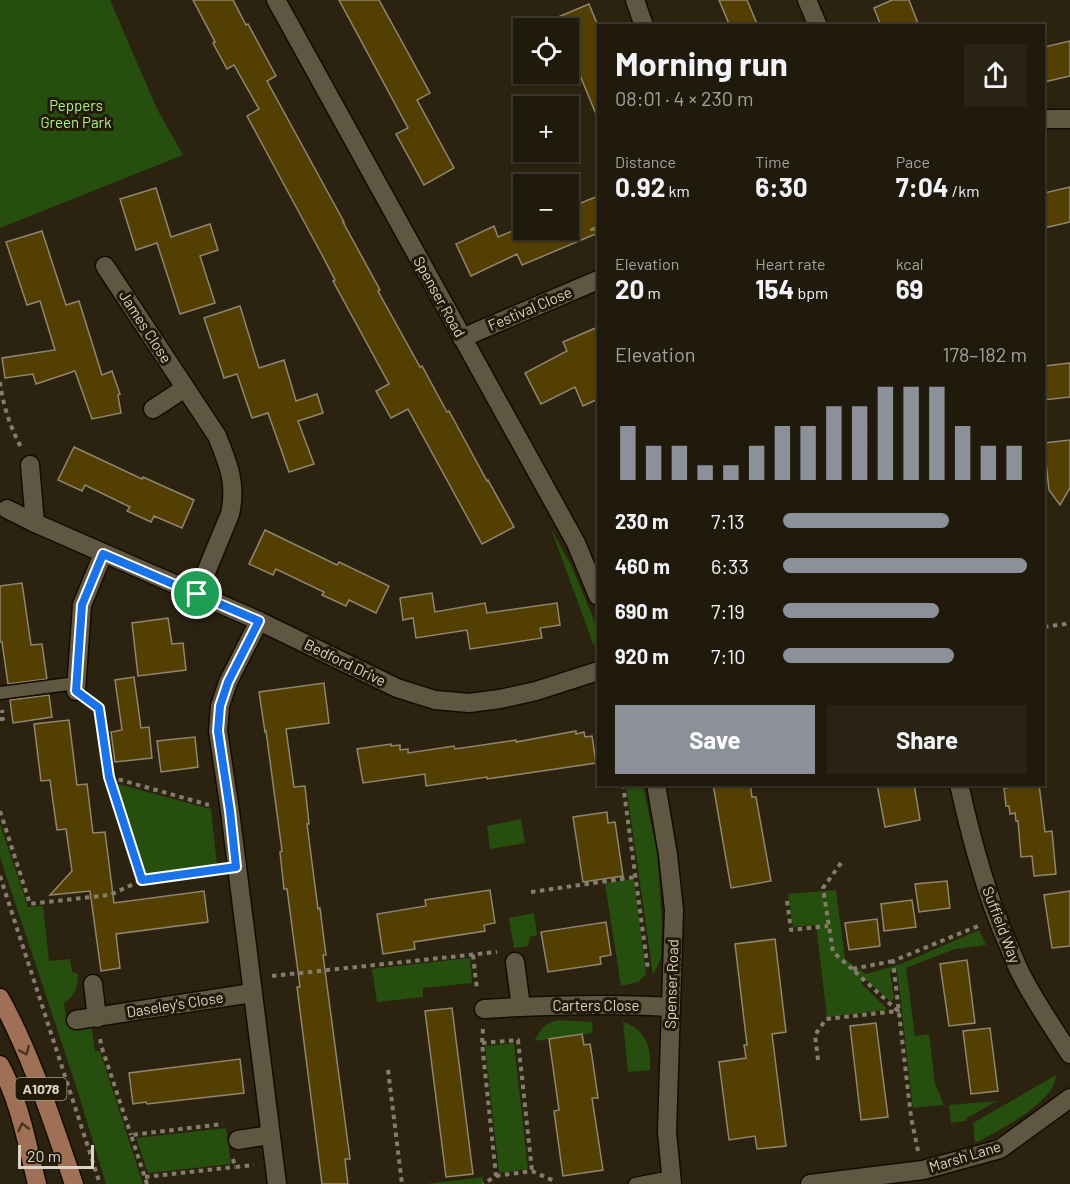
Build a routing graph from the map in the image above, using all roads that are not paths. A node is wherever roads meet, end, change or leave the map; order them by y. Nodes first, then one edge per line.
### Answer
1 (276, 0) edge
2 (635, 0) edge
3 (807, 0) edge
4 (643, 24) edge
5 (817, 24) edge
6 (1045, 119) edge
7 (1070, 119) edge
8 (105, 266) dead end
9 (597, 280) edge
10 (462, 338) junction
11 (185, 388) junction
12 (153, 409) dead end
13 (30, 465) road end
14 (7, 509) dead end
15 (35, 523) junction
16 (103, 554) junction
17 (197, 594) junction
18 (597, 594) edge
19 (259, 621) junction
20 (597, 671) edge
21 (76, 687) joint
22 (0, 693) edge
23 (656, 786) edge
24 (959, 786) edge
25 (508, 957) road end
26 (93, 984) dead end
27 (251, 986) junction
28 (0, 998) edge
29 (521, 1007) junction
30 (671, 1007) junction
31 (484, 1009) road end
32 (97, 1017) junction
33 (76, 1020) dead end
34 (1070, 1054) edge
35 (0, 1065) edge
36 (1070, 1098) edge
37 (270, 1135) junction
38 (238, 1140) road end
39 (672, 1181) edge
40 (36, 1184) edge
41 (74, 1184) edge
42 (277, 1184) edge
43 (634, 1184) edge
44 (810, 1184) edge

1 - 10 street, Spenser Road
2 - 4 street
3 - 5 street
6 - 7 street
8 - 11 street, James Close
9 - 10 street, Festival Close
10 - 18 street, Spenser Road
11 - 12 street
11 - 17 street, James Close
13 - 15 street
14 - 15 street, Bedford Drive
15 - 16 street, Bedford Drive
16 - 17 street, Bedford Drive
16 - 21 street
17 - 19 street, Bedford Drive
19 - 20 street, Bedford Drive
19 - 27 street
21 - 22 lane
23 - 30 street, Spenser Road
24 - 34 street, Suffield Way
25 - 29 street
26 - 32 street
27 - 32 street, Daseley's Close
27 - 37 street
28 -> 41 main road, A1078
29 - 30 street, Carters Close
29 - 31 street, Carters Close
30 - 39 street, Spenser Road
32 - 33 street, Daseley's Close
40 -> 35 main road, A1078
36 - 44 street, Marsh Lane
37 - 38 street
37 - 42 street
39 - 43 lane

